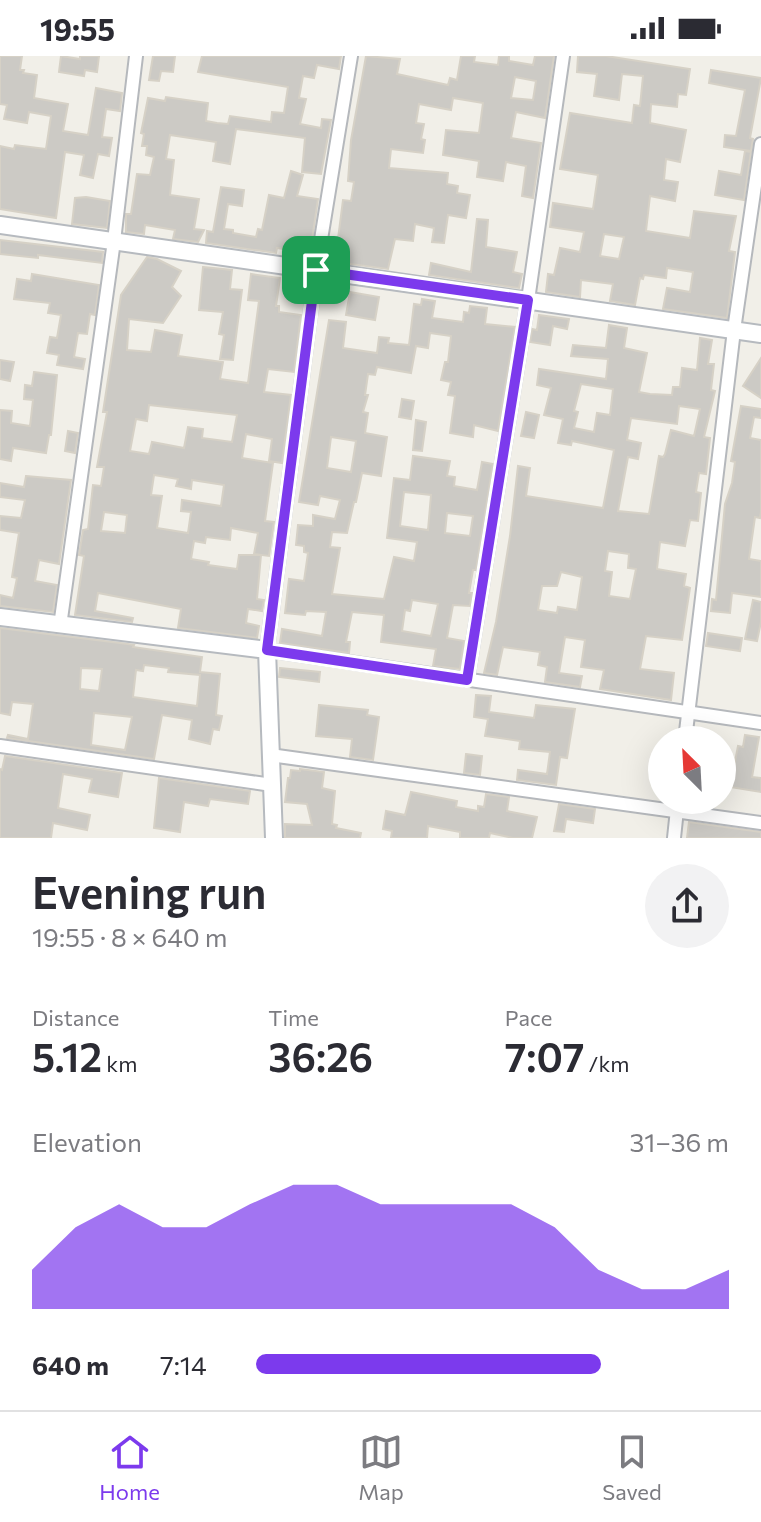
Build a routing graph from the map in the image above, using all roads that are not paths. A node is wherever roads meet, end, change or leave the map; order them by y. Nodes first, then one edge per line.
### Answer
1 (136, 56) edge
2 (351, 56) edge
3 (563, 56) edge
4 (761, 144) edge
5 (0, 225) edge
6 (114, 241) junction
7 (316, 270) junction
8 (528, 300) junction
9 (734, 330) junction
10 (761, 334) edge
11 (0, 617) edge
12 (60, 626) junction
13 (267, 650) junction
14 (467, 680) junction
15 (689, 712) junction
16 (761, 723) edge
17 (687, 726) edge
18 (0, 746) edge
19 (270, 755) junction
20 (272, 785) junction
21 (648, 802) edge
22 (676, 814) edge
23 (717, 814) edge
24 (761, 823) edge
25 (274, 838) edge
26 (674, 838) edge

1 - 6 street
2 - 7 street
3 - 8 street
4 - 9 street
5 - 6 street
6 - 7 street
6 - 12 street
7 - 8 street
7 - 13 street
8 - 9 street
8 - 14 street
9 - 10 street
9 - 15 street
11 - 12 street
12 - 13 street
13 - 14 street
13 - 19 street
14 - 15 street
15 - 16 street
15 - 17 street
18 - 20 street
19 - 20 street
19 - 21 street
20 - 25 street
22 - 26 street
23 - 24 street

